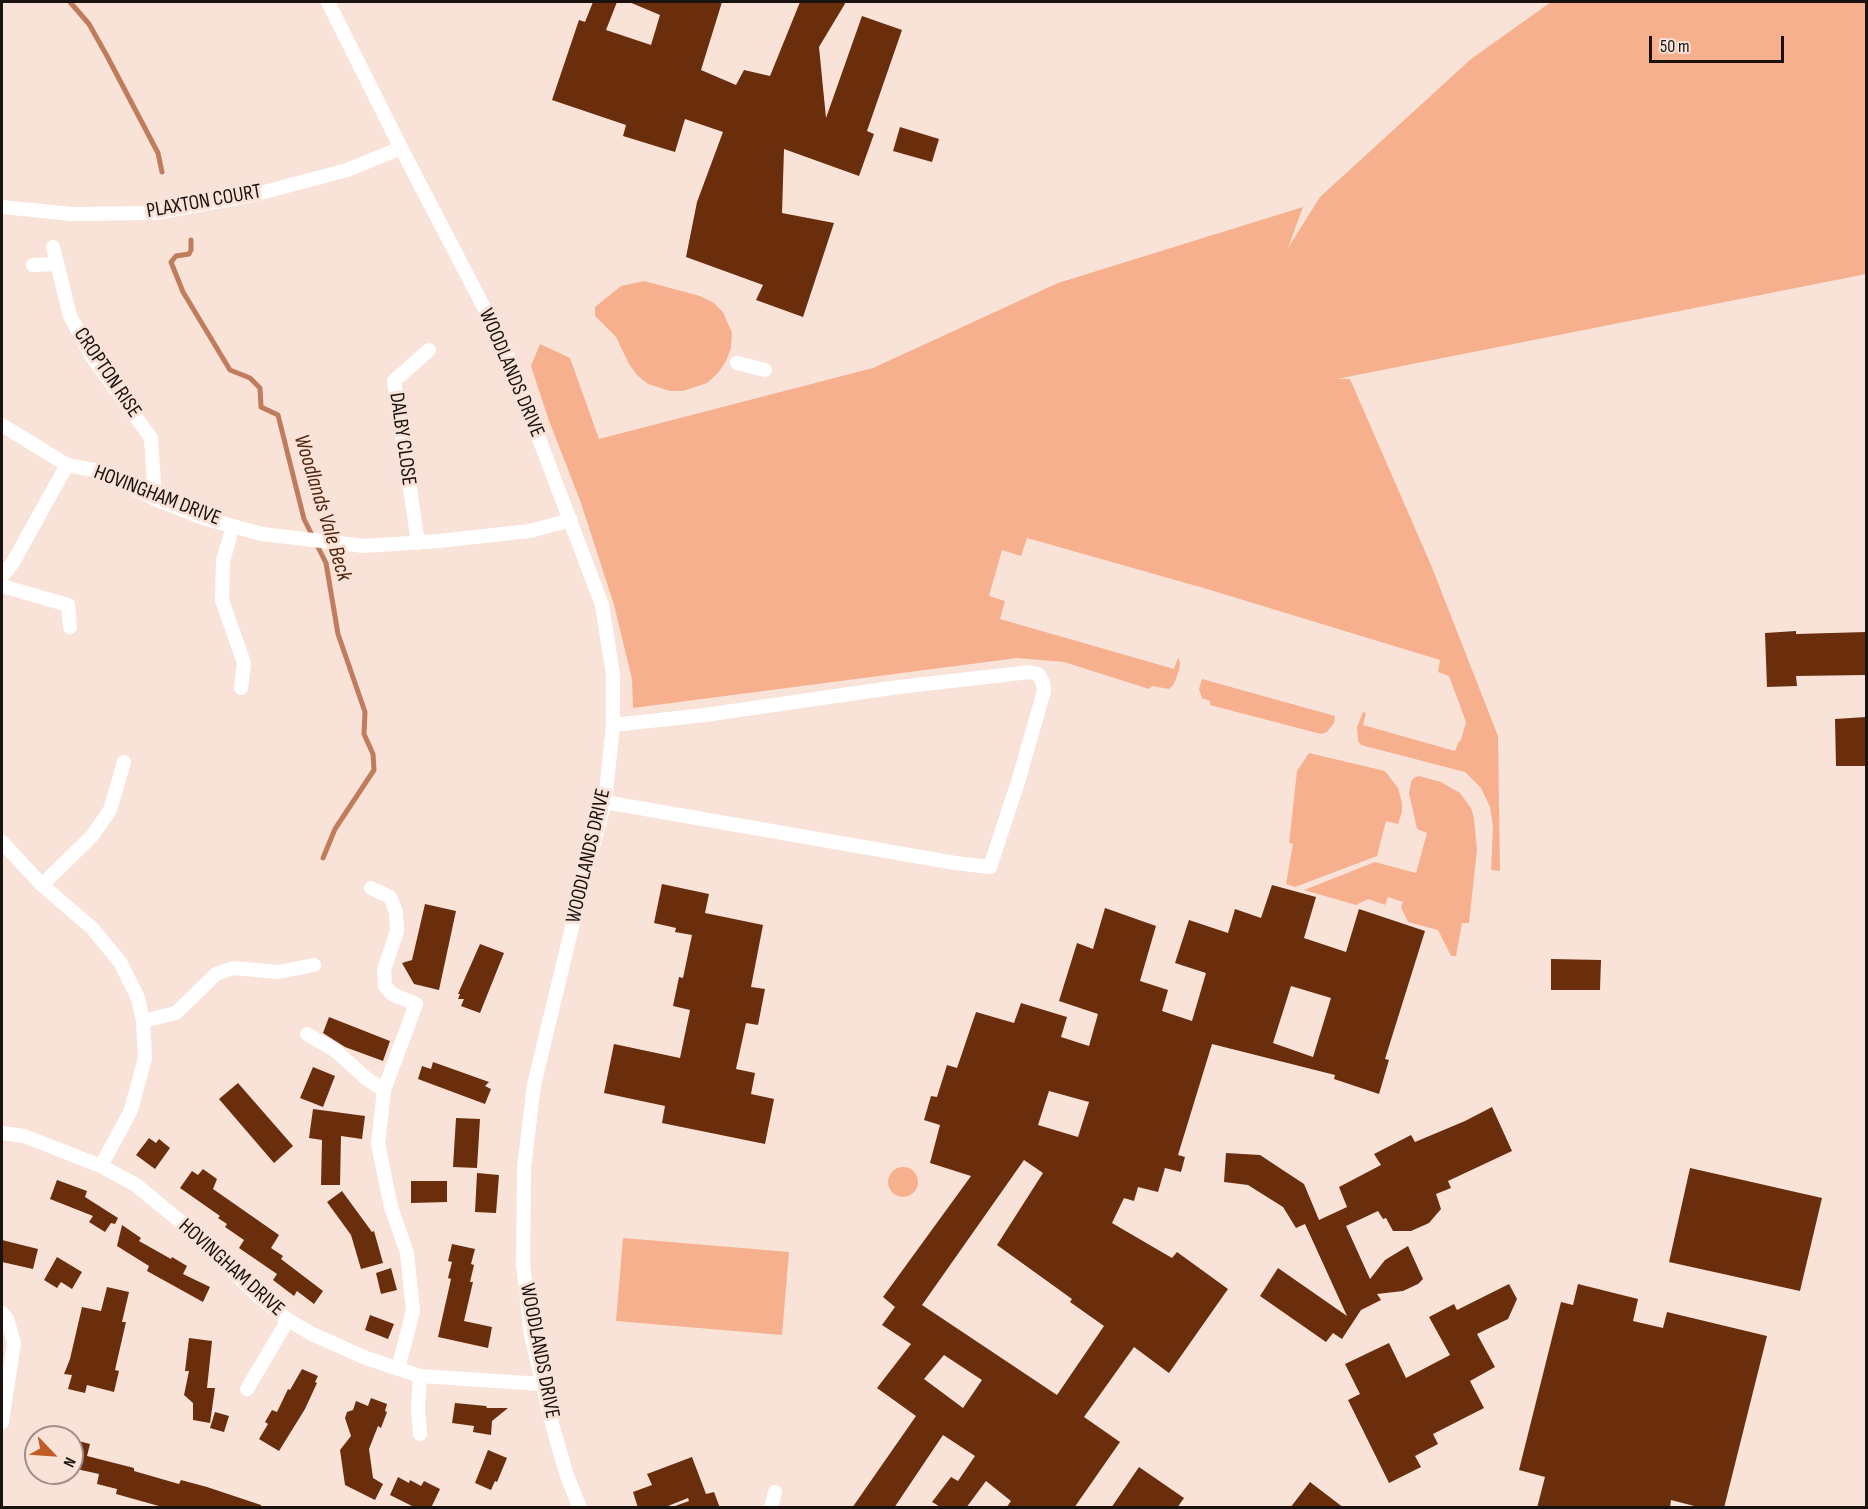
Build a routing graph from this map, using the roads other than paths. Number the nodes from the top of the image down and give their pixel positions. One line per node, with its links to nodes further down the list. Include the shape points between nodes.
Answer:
1 (328, 2): 2 (street, WOODLANDS DRIVE)
2 (401, 148): 3 (street, PLAXTON COURT, via 347,170 253,195 156,213 72,214); 13 (street, WOODLANDS DRIVE, via 504,346)
3 (2, 207)
4 (53, 247): 5 (street, CROPTON RISE)
5 (57, 264): 6 (street); 12 (street, CROPTON RISE, via 70,316 92,357 151,438)
6 (33, 265)
7 (429, 350): 15 (street, DALBY CLOSE, via 394,381)
8 (737, 363): 9 (street)
9 (765, 370)
10 (2, 425): 11 (street, HOVINGHAM DRIVE)
11 (68, 465): 12 (street, HOVINGHAM DRIVE, via 99,471); 16 (street)
12 (155, 499): 14 (street, HOVINGHAM DRIVE)
13 (571, 520): 15 (street, HOVINGHAM DRIVE, via 530,531); 20 (street, WOODLANDS DRIVE, via 602,605 613,675)
14 (233, 526): 15 (street, HOVINGHAM DRIVE, via 262,534 364,546); 19 (street, via 223,561 222,600 244,663)
15 (418, 543)
16 (2, 576)
17 (2, 586): 18 (street, via 68,605)
18 (70, 627)
19 (241, 688)
20 (613, 724): 22 (street, WOODLANDS DRIVE); 22 (street, via 705,716 1029,672 1038,674 1044,691 990,867)
21 (124, 762): 24 (street, via 110,810 92,836)
22 (605, 802): 36 (street, WOODLANDS DRIVE, via 534,1085 524,1168 523,1264 531,1335)
23 (2, 846): 24 (street)
24 (42, 885): 27 (street, via 92,928 120,962 138,998)
25 (371, 888): 29 (street, via 390,897 396,912 397,931 384,970 385,986 392,994 416,1004)
26 (315, 965): 27 (street, via 278,972 233,968 216,974 176,1013)
27 (143, 1021): 31 (street, via 144,1058 131,1110)
28 (307, 1034): 29 (street, via 336,1051)
29 (384, 1090): 34 (street, via 378,1144 391,1207 407,1253 413,1311)
30 (2, 1133): 31 (street, HOVINGHAM DRIVE, via 24,1136)
31 (101, 1166): 33 (street, HOVINGHAM DRIVE, via 136,1185 179,1220)
32 (2, 1313): 38 (street, via 14,1343)
33 (288, 1320): 34 (street, HOVINGHAM DRIVE, via 312,1334); 37 (street)
34 (398, 1369): 35 (street, HOVINGHAM DRIVE)
35 (420, 1376): 36 (street, HOVINGHAM DRIVE); 39 (street)
36 (542, 1384): 41 (street, WOODLANDS DRIVE, via 567,1476)
37 (247, 1389)
38 (2, 1422)
39 (420, 1434)
40 (775, 1492): 42 (street)
41 (580, 1508)
42 (771, 1508)

